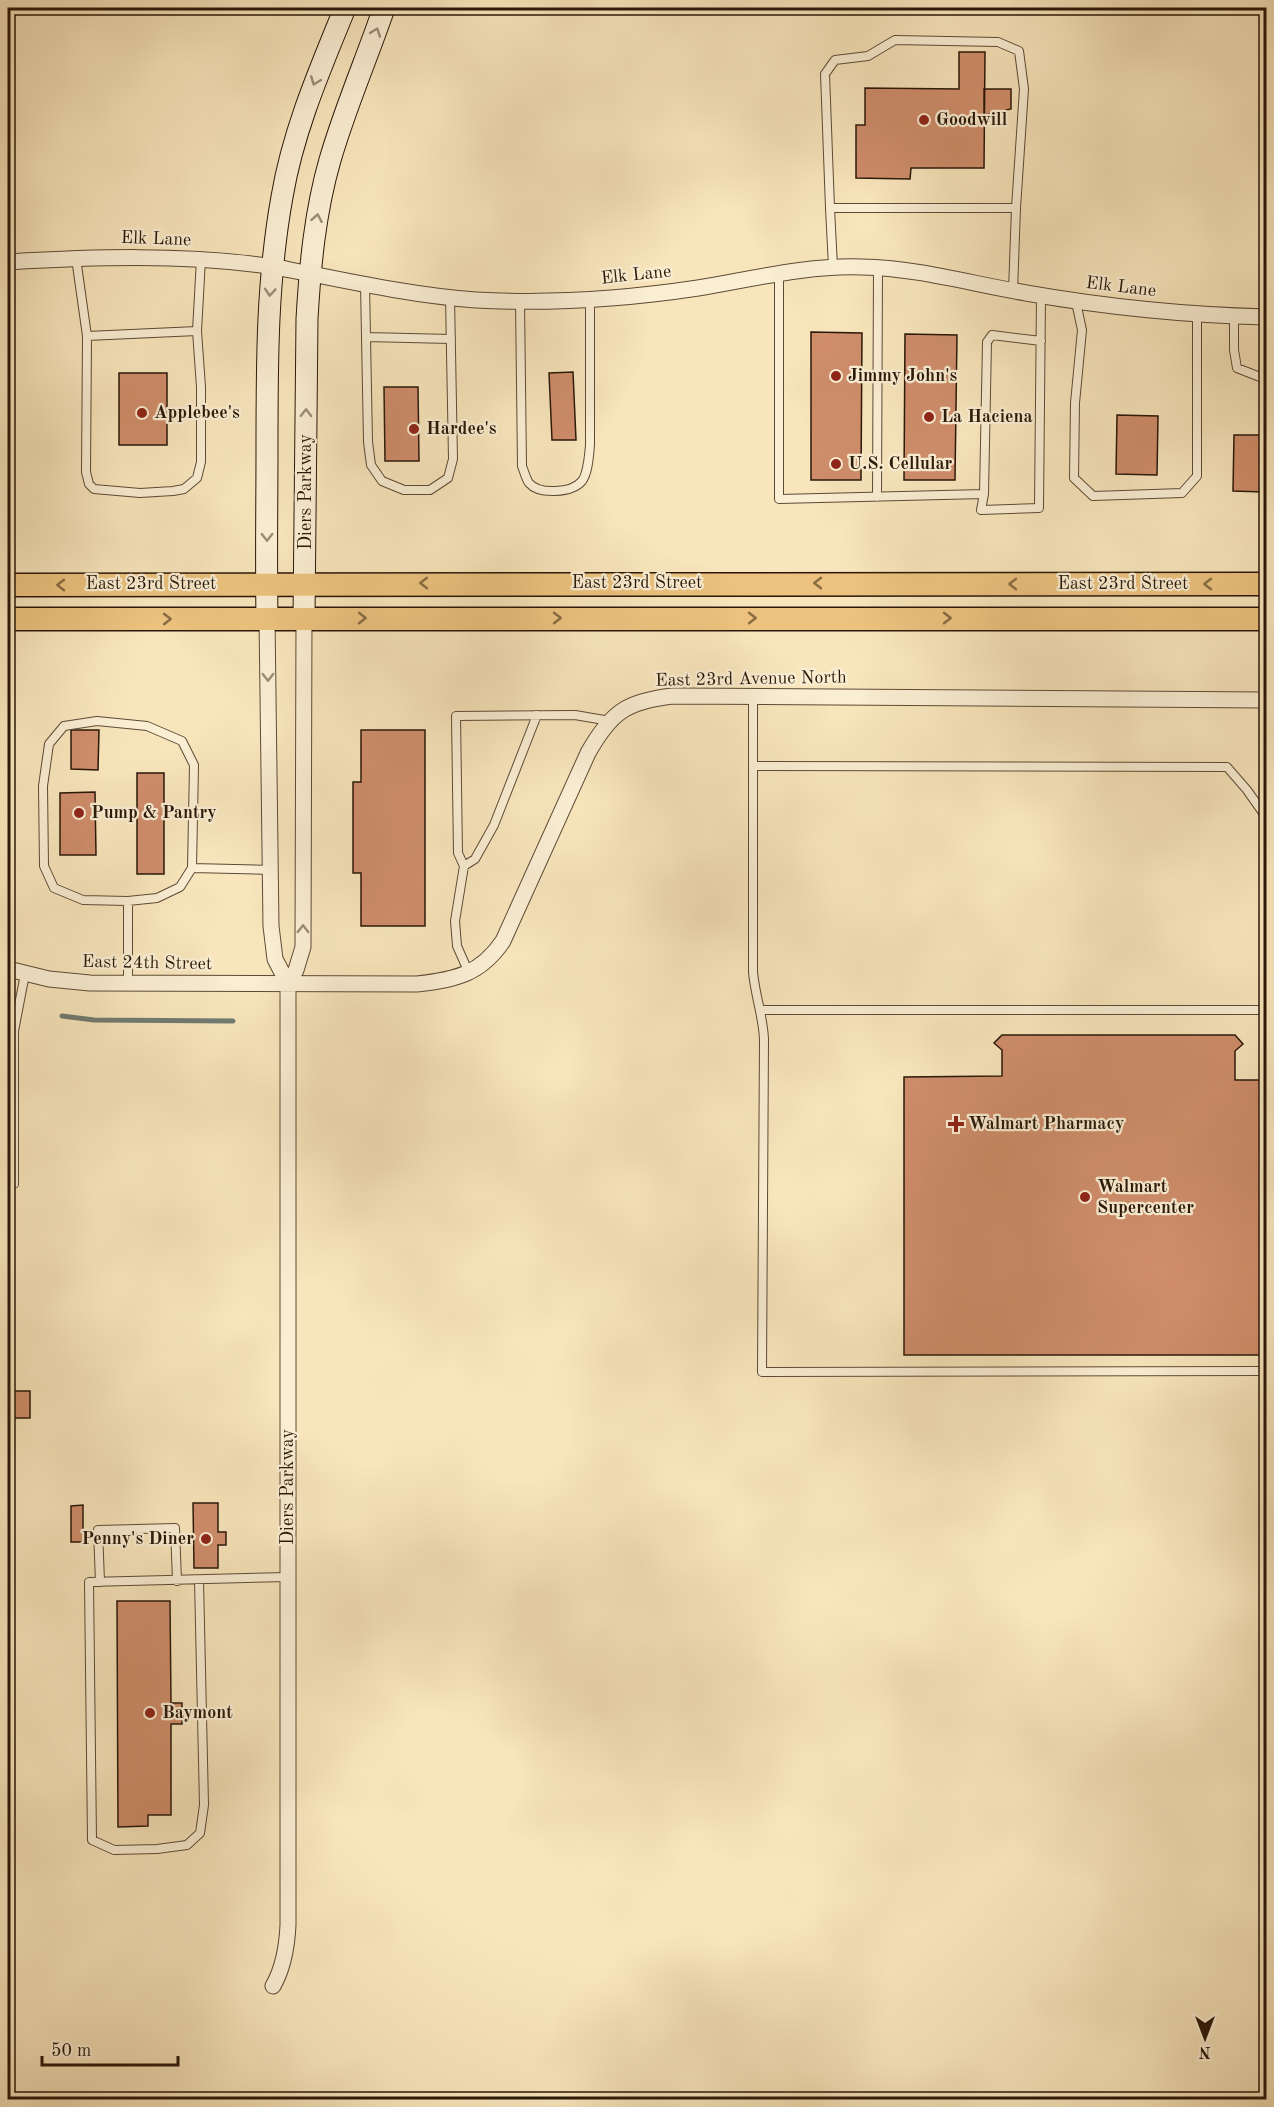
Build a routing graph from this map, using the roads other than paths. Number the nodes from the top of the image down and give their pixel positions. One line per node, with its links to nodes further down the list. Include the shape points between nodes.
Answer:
1 (345, 8): 8 (main road, Diers Parkway, one-way to 8, via 312,87 294,147 282,195)
2 (384, 8): 11 (main road, Diers Parkway, one-way to 2, via 330,160)
3 (830, 208): 4 (lane); 4 (lane, via 825,74 835,60 868,56 895,40 998,42 1018,51 1024,89); 9 (lane)
4 (1016, 208): 14 (lane)
5 (75, 258): 6 (street, Elk Lane); 7 (street, Elk Lane); 24 (lane)
6 (201, 259): 8 (street, Elk Lane); 23 (lane)
7 (8, 262)
8 (272, 266): 11 (street, Elk Lane); 31 (main road, Diers Parkway, one-way to 31, via 267,335)
9 (832, 267): 10 (street, Elk Lane); 12 (street, Elk Lane)
10 (878, 268): 14 (street, Elk Lane); 30 (lane)
11 (309, 274): 13 (street, Elk Lane); 32 (main road, Diers Parkway, one-way to 11)
12 (779, 274): 17 (street, Elk Lane, via 680,291); 30 (lane, via 779,499)
13 (365, 284): 16 (street, Elk Lane); 25 (lane)
14 (1013, 291): 15 (street, Elk Lane)
15 (1041, 296): 19 (street, Elk Lane); 27 (lane)
16 (450, 297): 18 (street, Elk Lane); 26 (lane)
17 (590, 300): 18 (street, Elk Lane); 18 (lane, via 587,467 576,487 559,490 538,489 529,483 522,466)
18 (520, 301)
19 (1076, 302): 20 (street, Elk Lane); 20 (lane, via 1082,330 1075,403 1074,478 1093,496 1182,493 1197,476)
20 (1197, 314): 21 (street, Elk Lane)
21 (1234, 316): 22 (street, Elk Lane); 28 (lane, via 1233,351 1237,368)
22 (1266, 317)
23 (197, 331): 24 (lane); 24 (lane, via 201,462 197,478 184,489 158,493 94,489 89,484)
24 (87, 336)
25 (366, 338): 26 (lane); 26 (lane, via 371,465 382,481 404,490 430,490 448,478 453,459)
26 (451, 339)
27 (1041, 340): 29 (lane, via 992,335 987,342); 29 (lane, via 1039,508 981,510)
28 (1266, 377)
29 (984, 494): 30 (lane)
30 (877, 496)
31 (267, 584): 32 (main road, East 23rd Street); 34 (main road, East 23rd Street, one-way to 34); 35 (main road, Diers Parkway)
32 (305, 584): 33 (main road, East 23rd Street, one-way to 32); 36 (main road, Diers Parkway)
33 (1266, 584)
34 (8, 585)
35 (267, 618): 36 (main road, East 23rd Street); 37 (main road, East 23rd Street, one-way to 35); 47 (street, Diers Parkway, one-way to 47)
36 (304, 618): 38 (main road, East 23rd Street, one-way to 38); 53 (street, Diers Parkway, one-way to 36, via 303,947)
37 (8, 619)
38 (1266, 619)
39 (753, 697): 40 (street, East 23rd Avenue North); 42 (street, East 23rd Avenue North, via 657,698 624,708); 43 (lane)
40 (1266, 700)
41 (537, 715): 42 (lane, via 575,715); 45 (lane, via 495,825 475,859); 45 (lane, via 456,716 458,853)
42 (610, 721): 50 (street, East 23rd Avenue North, via 588,753 503,941 488,960)
43 (753, 766): 44 (lane, via 1227,767); 54 (lane, via 753,972)
44 (1266, 817)
45 (464, 867): 50 (lane, via 455,921 457,946)
46 (192, 868): 47 (lane); 48 (lane, via 180,887 157,898); 48 (lane, via 194,765 182,741 147,726 97,721 64,726 49,744 43,786 44,866 54,888 83,900)
47 (271, 870): 53 (street, Diers Parkway, via 273,950)
48 (128, 901): 52 (lane)
49 (8, 969): 51 (street, East 24th Street)
50 (468, 973): 53 (street, East 23rd Avenue North, via 417,984)
51 (25, 974): 52 (street, East 24th Street, via 64,981); 56 (lane)
52 (128, 984): 53 (street, East 24th Street)
53 (288, 984): 59 (street, Diers Parkway)
54 (761, 1010): 55 (lane); 58 (lane, via 762,1372)
55 (1266, 1010)
56 (10, 1041): 57 (lane, via 14,1184)
57 (8, 1184)
58 (1266, 1371)
59 (288, 1577): 60 (lane); 63 (street, Diers Parkway, via 288,1924 287,1947)
60 (199, 1580): 61 (lane); 62 (lane, via 204,1805 200,1833 188,1845 114,1850 92,1840 89,1582)
61 (177, 1581): 62 (lane); 62 (lane, via 175,1528 98,1530)
62 (100, 1582)
63 (273, 1986)

